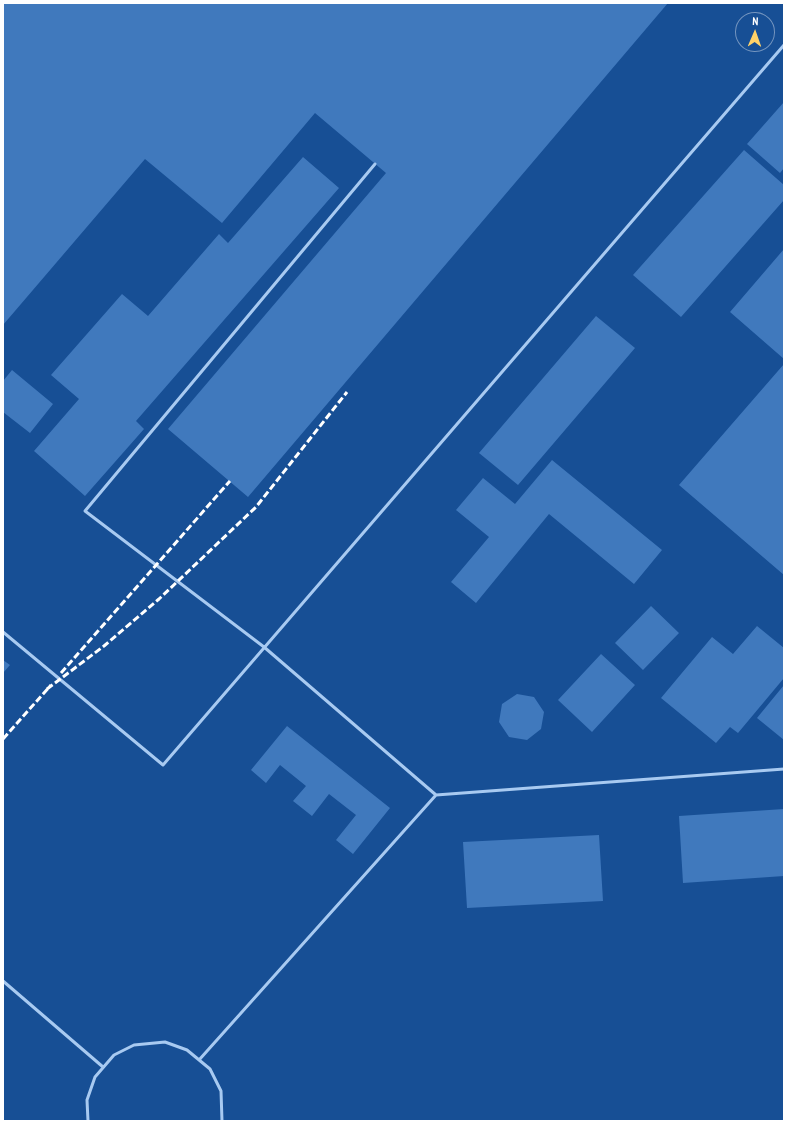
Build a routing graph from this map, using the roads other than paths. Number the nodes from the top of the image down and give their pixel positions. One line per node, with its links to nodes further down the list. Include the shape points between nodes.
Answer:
1 (784, 45): 4 (lane)
2 (375, 164): 4 (lane, via 85,510)
3 (3, 632): 4 (lane, via 163,765)
4 (264, 647): 6 (lane)
5 (784, 769): 6 (lane)
6 (436, 795): 8 (lane)
7 (3, 981): 9 (lane)
8 (199, 1060): 9 (lane, via 187,1050 165,1042 134,1045 114,1055); 11 (lane, via 210,1069 221,1091)
9 (103, 1067): 10 (lane, via 95,1077 87,1100)
10 (88, 1121)
11 (222, 1121)

